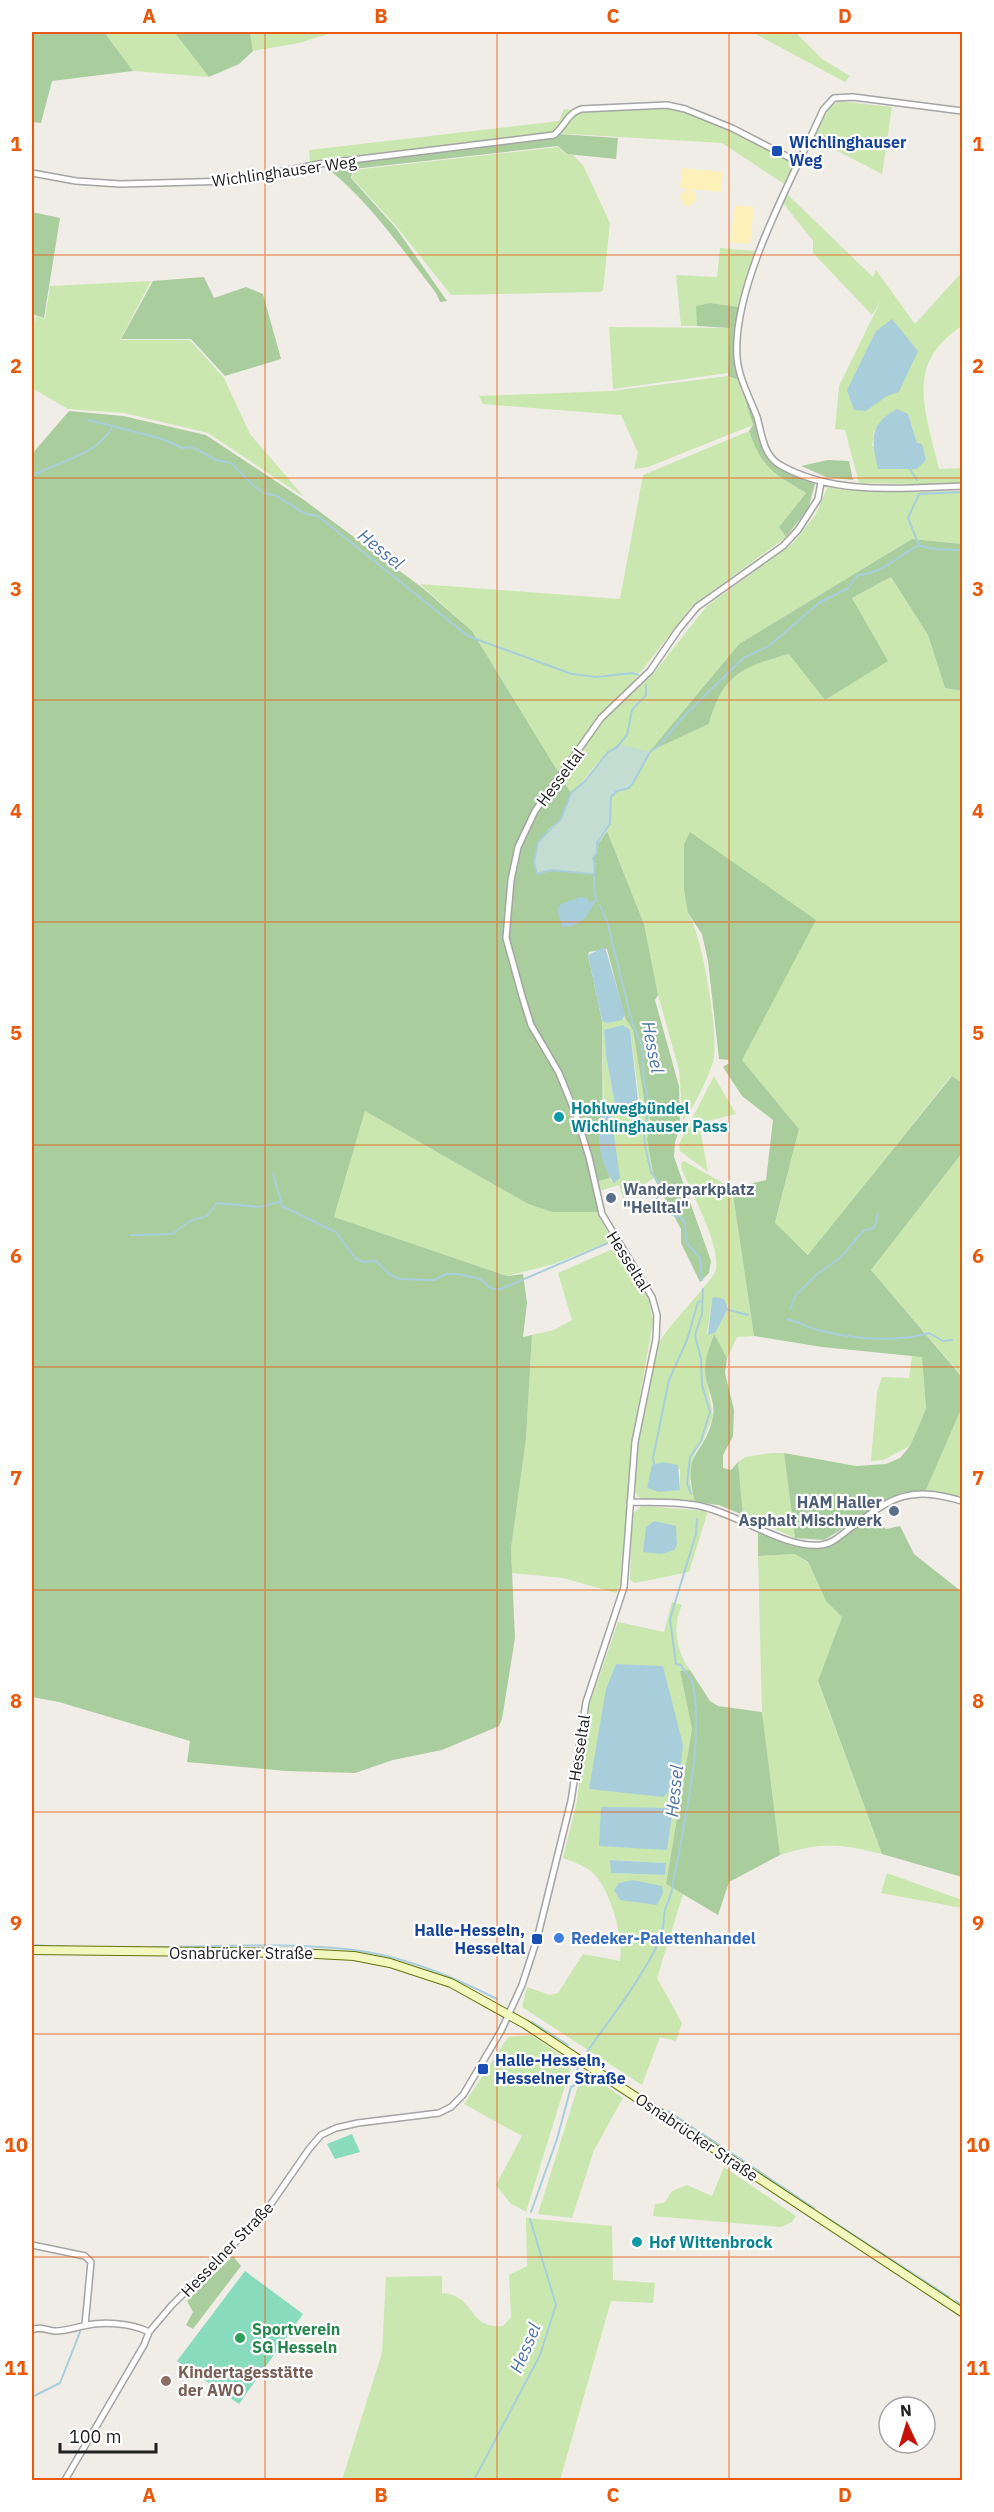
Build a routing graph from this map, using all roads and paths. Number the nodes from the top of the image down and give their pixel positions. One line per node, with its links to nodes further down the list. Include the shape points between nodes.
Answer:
1 (963, 111): 2 (street, via 834,98 823,110)
2 (800, 163): 3 (street, Wichlinghauser Weg, via 704,115 667,105 581,109 568,116 554,135 319,164 232,181 120,184); 4 (street, via 759,250 739,321 737,358 769,455 780,465)
3 (32, 173)
4 (821, 483): 5 (street, via 860,487); 7 (street, Hesseltal, via 818,499 798,530 783,546 697,608 650,671 601,718 535,811 518,847 511,880 506,938 531,1025 559,1073 576,1115 602,1214 652,1297 657,1315 656,1339 635,1442)
5 (963, 486)
6 (963, 1501): 7 (street, via 926,1492 901,1496 830,1542 819,1545 795,1541 704,1507)
7 (630, 1502): 9 (street, Hesseltal, via 624,1587 586,1702 557,1863 533,1951)
8 (32, 1950): 9 (main road, Osnabrücker Straße, via 354,1956 451,1983)
9 (510, 2014): 11 (main road, Osnabrücker Straße); 14 (street, Hesselner Straße, via 451,2107 439,2113 336,2128 315,2141 264,2214)
10 (32, 2245): 12 (street, via 85,2256 91,2262)
11 (963, 2312)
12 (85, 2325): 13 (street, via 72,2330); 14 (street, via 135,2325)
13 (32, 2330)
14 (149, 2332): 15 (street, Hesselner Straße)
15 (65, 2481)

